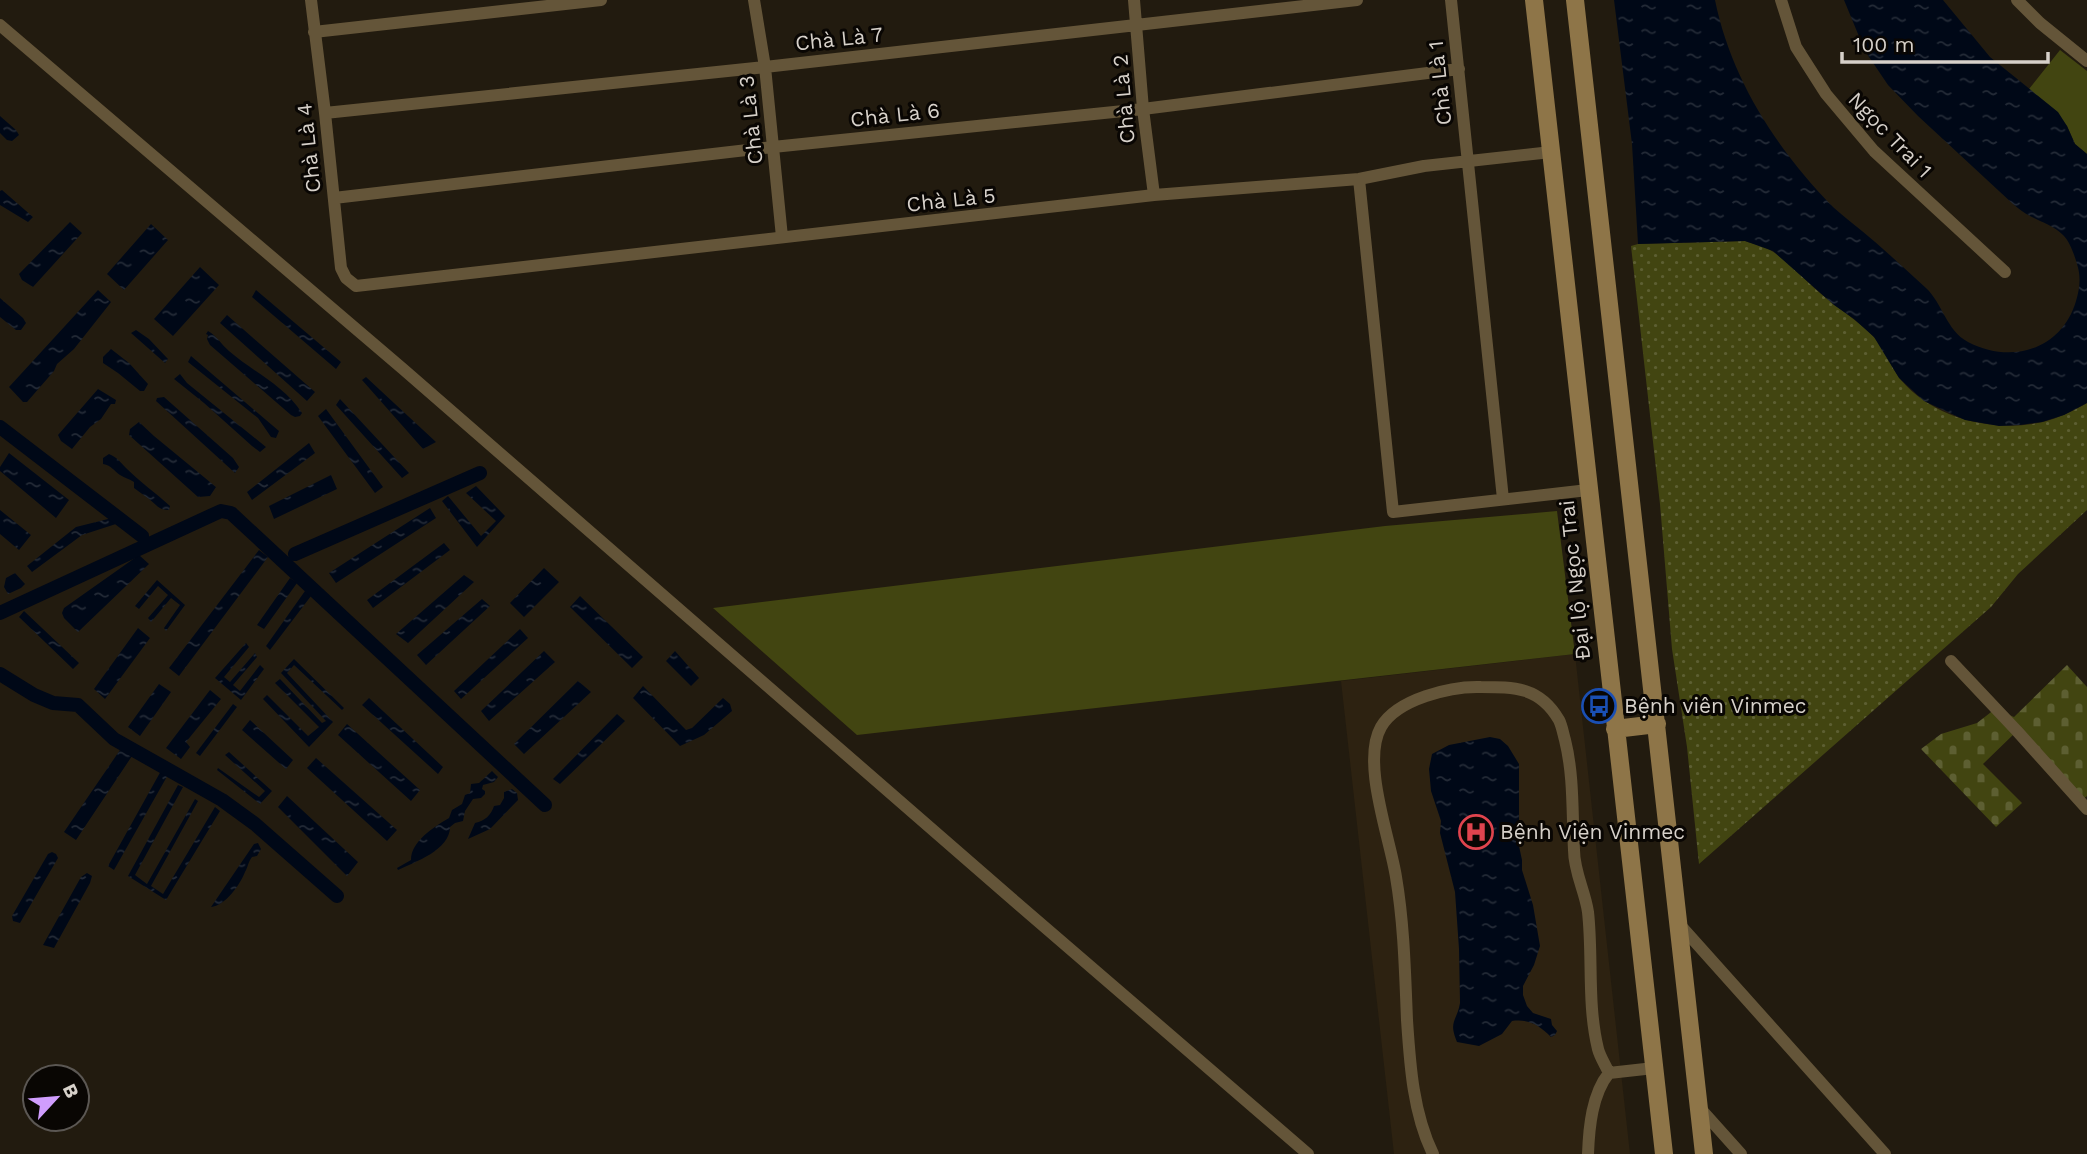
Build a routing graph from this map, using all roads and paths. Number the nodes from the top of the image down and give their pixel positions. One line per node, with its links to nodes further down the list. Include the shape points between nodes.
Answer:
1 (311, 0): 13 (street, Chà Là 4)
2 (601, 0): 13 (street)
3 (754, 0): 15 (street, Chà Là 3)
4 (1134, 0): 11 (street, Chà Là 2)
5 (1357, 0): 11 (street, Chà Là 7)
6 (1451, 0): 16 (street, Chà Là 1)
7 (1534, 0): 20 (main road, Đại lộ Ngọc Trai)
8 (1576, 0): 31 (main road)
9 (1781, 0): 26 (street, Ngọc Trai 1, via 1796,47 1826,94 1874,151)
10 (2017, 0): 14 (street)
11 (1137, 24): 15 (street, Chà Là 7); 17 (street, Chà Là 2)
12 (0, 25): 38 (street)
13 (314, 32): 18 (street, Chà Là 4)
14 (2087, 61)
15 (765, 67): 18 (street, Chà Là 7); 19 (street, Chà Là 3)
16 (1459, 69): 17 (street, Chà Là 6); 21 (street, Chà Là 1)
17 (1143, 109): 19 (street, Chà Là 6); 23 (street, Chà Là 2)
18 (325, 113): 24 (street, Chà Là 4)
19 (773, 147): 24 (street, Chà Là 6); 25 (street, Chà Là 3)
20 (1551, 152): 21 (street, Chà Là 5); 28 (main road, Đại lộ Ngọc Trai)
21 (1467, 162): 22 (street, Chà Là 5); 29 (street, Chà Là 1)
22 (1359, 179): 23 (street, Chà Là 5); 29 (street, via 1393,512)
23 (1154, 195): 25 (street, Chà Là 5)
24 (334, 198): 27 (street, Chà Là 4, via 341,268)
25 (782, 237): 27 (street, Chà Là 5)
26 (2005, 272)
27 (356, 286)
28 (1588, 489): 29 (street); 32 (main road, Đại lộ Ngọc Trai)
29 (1503, 499)
30 (1951, 661): 33 (street)
31 (1657, 723): 32 (main road); 34 (main road)
32 (1615, 729): 35 (main road, Đại lộ Ngọc Trai)
33 (2087, 809)
34 (1680, 925): 37 (main road); 44 (street)
35 (1654, 1069): 36 (street); 41 (main road, Đại lộ Ngọc Trai)
36 (1609, 1073): 39 (street, via 1599,1051 1592,1005 1587,904 1574,854 1571,763 1560,722 1546,702 1516,689 1467,687 1414,700 1394,711 1381,727 1375,746 1376,789 1396,878 1410,1068 1424,1136); 40 (street, via 1594,1105)
37 (1698, 1106): 42 (main road); 43 (street)
38 (1308, 1154)
39 (1433, 1154)
40 (1588, 1154)
41 (1664, 1154)
42 (1704, 1154)
43 (1741, 1154)
44 (1885, 1154)

